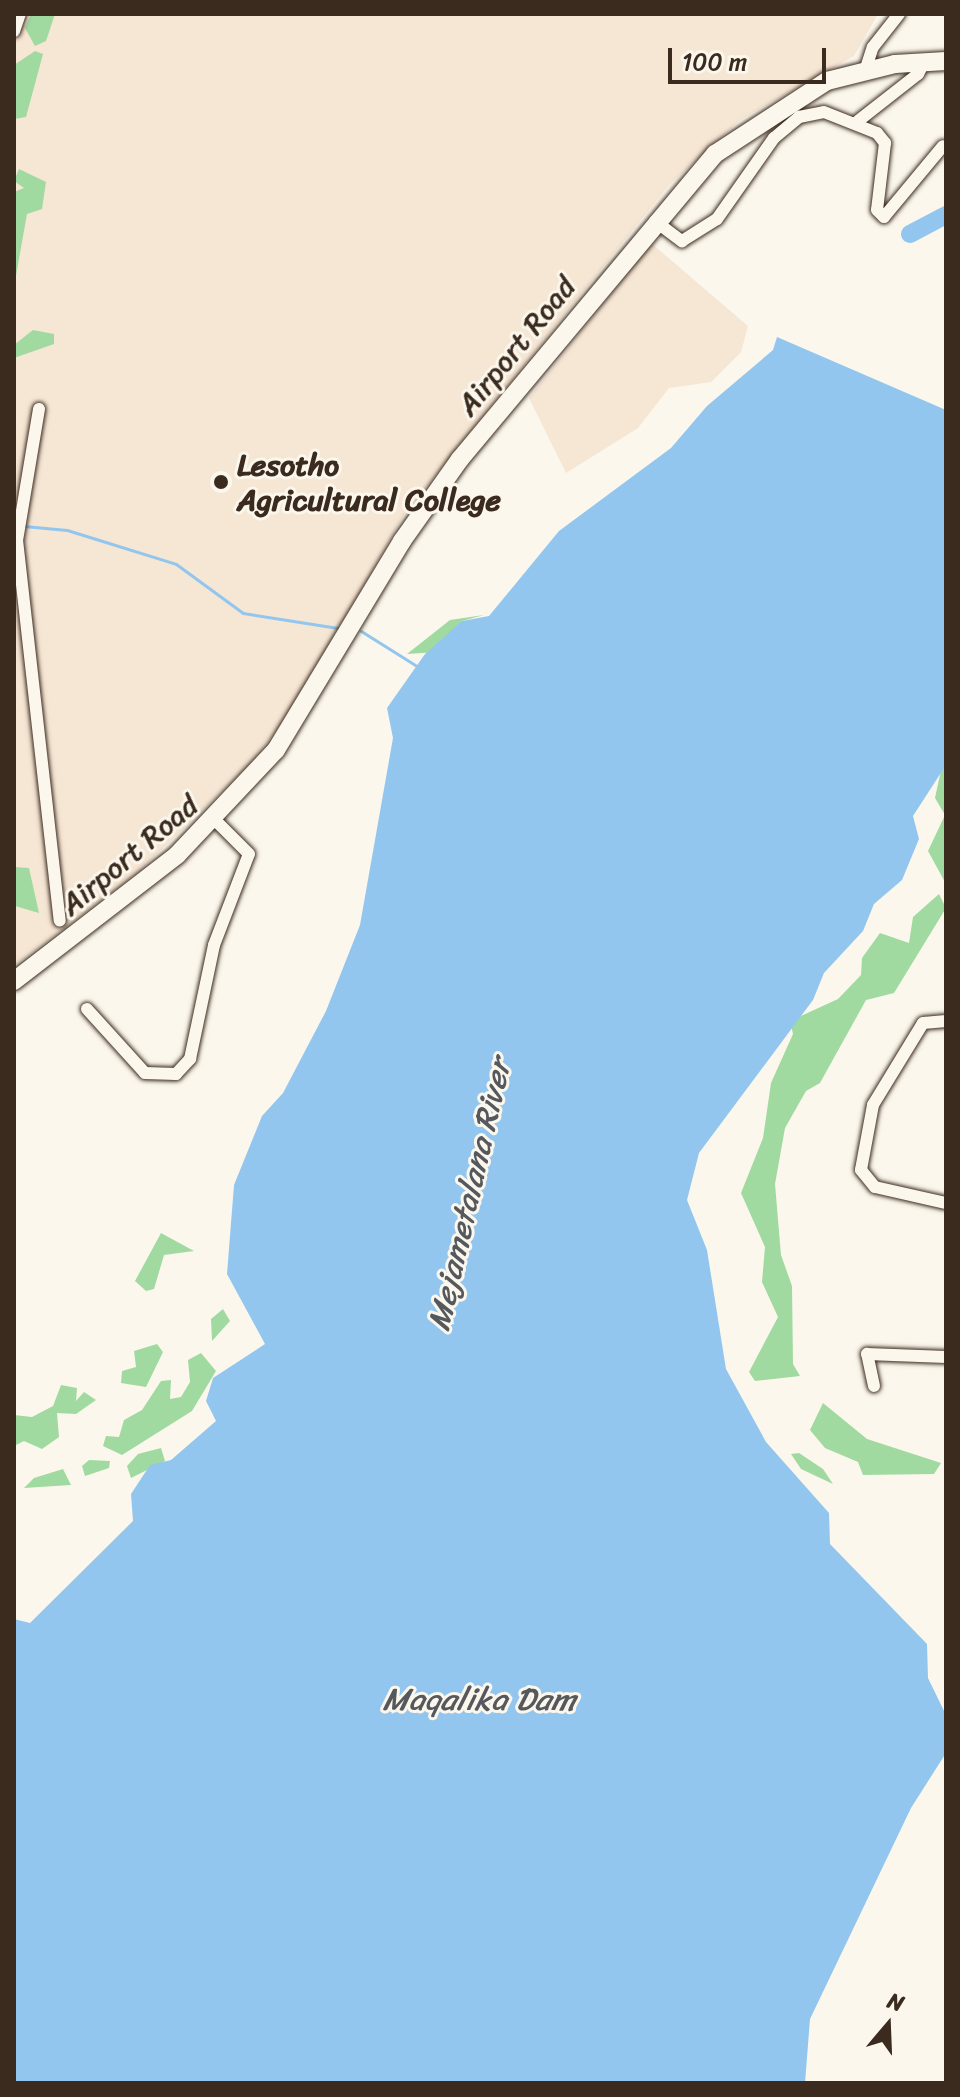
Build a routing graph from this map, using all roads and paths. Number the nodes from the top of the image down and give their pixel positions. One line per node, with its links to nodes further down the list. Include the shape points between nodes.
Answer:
1 (20, 14): 3 (street)
2 (899, 14): 6 (street, via 873,47)
3 (14, 31)
4 (946, 61): 5 (main road, Airport Road)
5 (924, 62): 6 (main road, Airport Road); 7 (street, via 918,74)
6 (865, 71): 9 (main road, Airport Road, via 815,87 758,121 715,154)
7 (858, 121): 8 (street, via 885,143 877,210 884,217); 9 (street, via 824,112 786,125 717,219 682,241)
8 (943, 146)
9 (655, 221): 11 (main road, Airport Road, via 454,468 402,541 310,701)
10 (39, 409): 12 (street, via 17,540)
11 (215, 820): 13 (main road, Airport Road, via 127,898); 14 (street, via 249,854 214,945 190,1059 176,1074 145,1073)
12 (60, 921)
13 (14, 981)
14 (87, 1009)
15 (946, 1021): 16 (street, via 923,1023 873,1105 861,1170 875,1187)
16 (946, 1203)
17 (946, 1357): 18 (street, via 867,1354)
18 (874, 1386)

